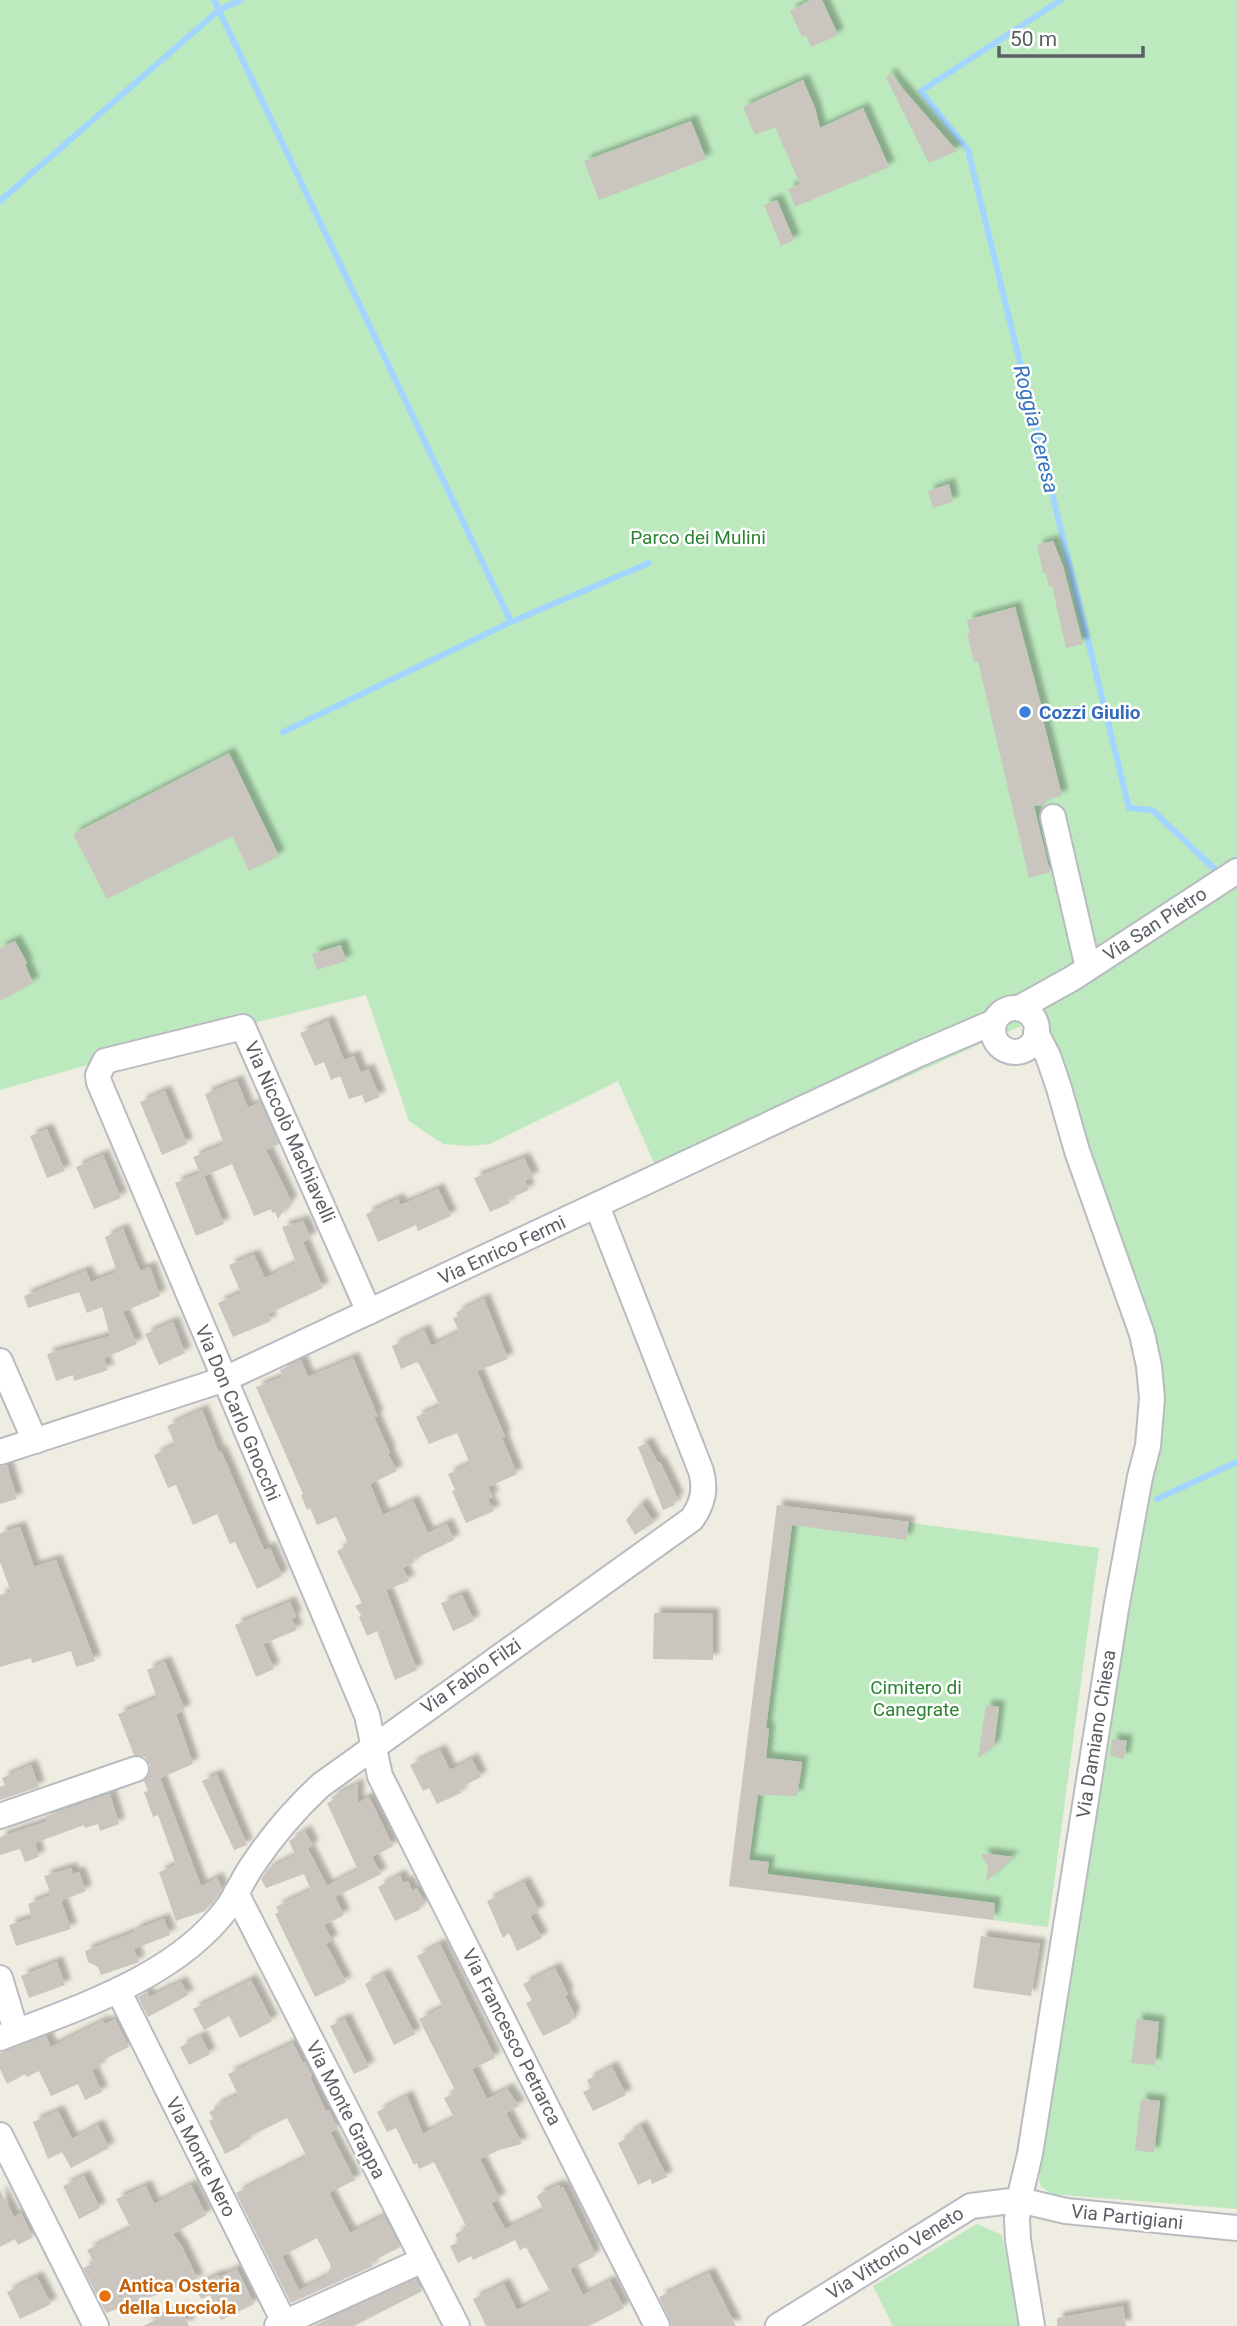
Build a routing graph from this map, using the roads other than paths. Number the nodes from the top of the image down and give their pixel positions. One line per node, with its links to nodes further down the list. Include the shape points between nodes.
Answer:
1 (1053, 817): 3 (street)
2 (1237, 871): 3 (street, Via San Pietro)
3 (1080, 973): 4 (street, Via San Pietro)
4 (1030, 1021): 5 (street, via 1001,1012); 6 (street, via 1029,1046); 9 (street, Via Damiano Chiesa, via 1048,1056)
5 (994, 1022): 6 (street, via 994,1036); 7 (street, Via Enrico Fermi)
6 (1008, 1050): 7 (street, via 949,1048); 9 (street, Via Damiano Chiesa, via 1039,1070 1047,1081)
7 (917, 1055): 10 (street, Via Enrico Fermi)
8 (99, 1082): 11 (street, Via Niccolò Machiavelli, via 100,1068 111,1058 243,1027); 13 (street, Via Don Carlo Gnocchi)
9 (1077, 1151): 24 (street, Via Damiano Chiesa, via 1142,1334 1151,1414 1030,2154)
10 (597, 1206): 11 (street, Via Enrico Fermi); 16 (street, Via Fabio Filzi, via 701,1471 702,1501 692,1519)
11 (369, 1312): 13 (street, Via Enrico Fermi)
12 (0, 1361): 14 (street)
13 (224, 1379): 14 (street, Via Enrico Fermi); 16 (street, Via Don Carlo Gnocchi, via 367,1715)
14 (35, 1441): 15 (street, Via Enrico Fermi)
15 (0, 1452)
16 (373, 1746): 19 (street, Via Fabio Filzi, via 303,1802 272,1838); 31 (street, Via Francesco Petrarca, via 380,1776)
17 (136, 1769): 18 (street)
18 (0, 1816)
19 (236, 1893): 21 (street, Via Fabio Filzi, via 194,1942); 26 (street, Via Monte Grappa)
20 (0, 1978): 22 (street)
21 (119, 1992): 22 (street, Via Fabio Filzi); 28 (street, Via Monte Nero)
22 (8, 2035)
23 (0, 2135): 29 (street)
24 (1018, 2200): 25 (street, Via Partigiani, via 1066,2211); 27 (street, Via Vittorio Veneto, via 971,2206); 33 (street, Via Damiano Chiesa, via 1018,2240)
25 (1237, 2228)
26 (423, 2260): 28 (street); 30 (street, Via Monte Grappa)
27 (810, 2317): 32 (street, Via Vittorio Veneto)
28 (282, 2325)
29 (96, 2326)
30 (457, 2326)
31 (657, 2326)
32 (778, 2326)
33 (1032, 2326)

